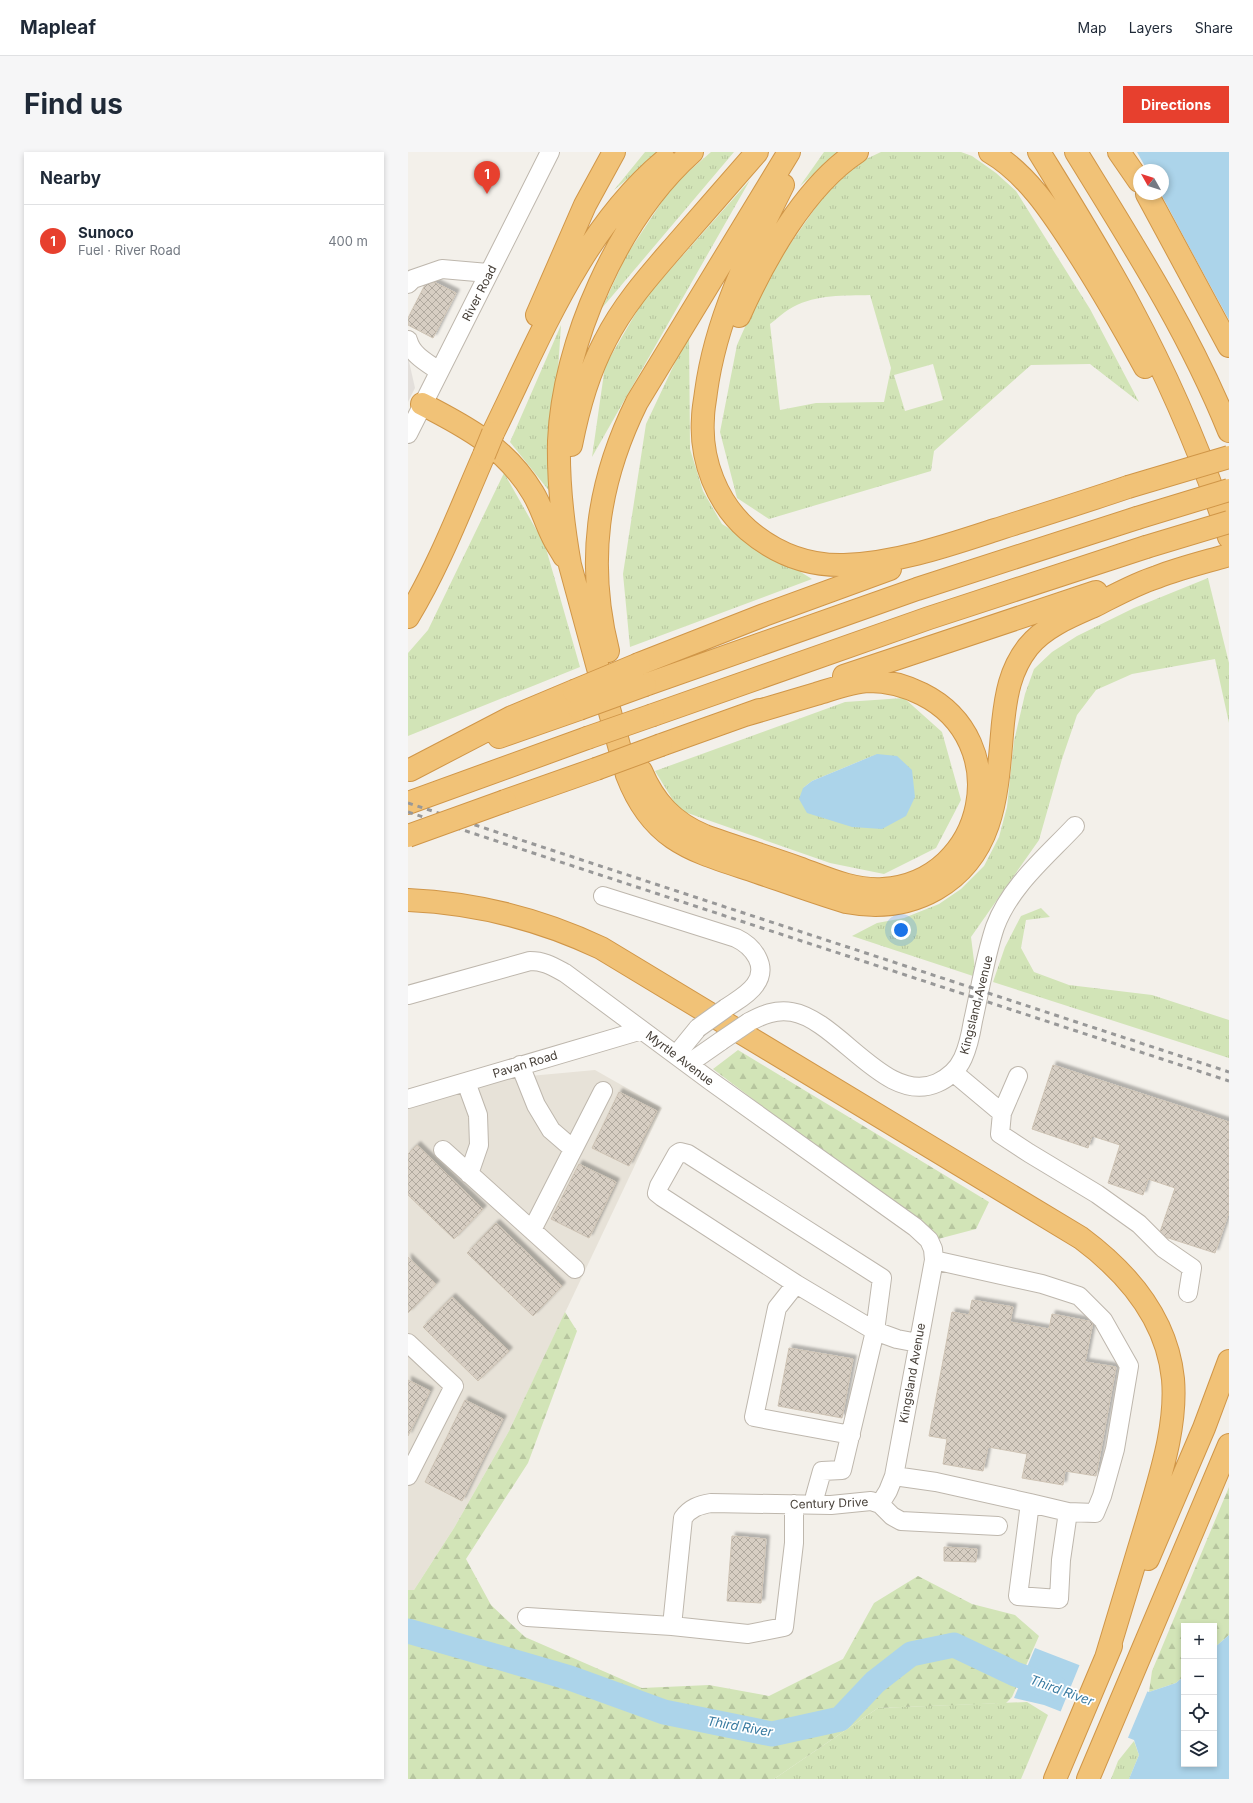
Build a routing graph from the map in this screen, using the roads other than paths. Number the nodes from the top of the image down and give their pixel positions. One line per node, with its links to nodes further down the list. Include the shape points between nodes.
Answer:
1 (550, 152): 17 (street, River Road)
2 (614, 152): 16 (highway)
3 (627, 152): 16 (highway, via 603,182)
4 (675, 152): 25 (highway, via 632,193 591,245 556,305)
5 (692, 152): 29 (highway, via 666,178 639,213 610,264 586,317 570,374 561,425 560,477)
6 (757, 152): 29 (highway, via 636,292 605,340 587,383 575,426)
7 (789, 152): 38 (highway, via 637,402 618,444 602,500 596,544 598,604 608,649 645,780 665,811 688,828 842,883 871,889 902,886 924,878 947,861 965,839 978,806 980,783 977,761 969,740 957,721 928,697 905,687 869,681 842,686)
8 (800, 152): 22 (highway, via 754,245 726,311 714,346)
9 (857, 152): 22 (highway, via 835,169 816,189 771,253 742,307)
10 (990, 152): 28 (highway, via 1025,181 1065,232)
11 (1039, 152): 28 (highway, via 1094,242 1143,330)
12 (1076, 152): 24 (highway, via 1172,312 1202,370)
13 (1119, 152): 14 (highway)
14 (1133, 172)
15 (1150, 200): 20 (highway)
16 (577, 223): 25 (highway, via 523,348)
17 (488, 274): 18 (street, via 442,269 413,279); 21 (street, River Road)
18 (408, 284)
19 (408, 340): 21 (street, via 412,350)
20 (1229, 346)
21 (439, 371): 23 (street, River Road)
22 (706, 394): 32 (highway, via 702,420 704,446 714,484 744,527 776,550 807,562 844,565 899,557)
23 (422, 404): 26 (street, River Road); 34 (highway, via 479,435 513,466 534,494 551,535)
24 (1229, 431)
25 (493, 433): 36 (highway, bridge, via 436,566)
26 (408, 434)
27 (1229, 457): 32 (highway, bridge)
28 (1221, 491): 31 (highway); 37 (highway, bridge, via 924,587 645,685)
29 (564, 520): 34 (highway)
30 (1229, 522): 40 (highway, bridge, via 929,618)
31 (1229, 537)
32 (965, 540): 37 (highway, bridge, via 639,664)
33 (1229, 555): 35 (highway)
34 (570, 565): 35 (highway, via 627,775 635,796 647,814 669,836 697,852 835,899 869,905 907,901 930,892 957,874 978,848 993,809 1007,690 1015,667 1028,646 1057,624)
35 (1156, 577): 38 (highway, via 1132,580 888,660)
36 (408, 617)
37 (576, 700): 39 (highway)
38 (745, 715): 42 (highway, bridge)
39 (409, 770)
40 (408, 803)
41 (1075, 826): 49 (street, Kingsland Avenue, via 1023,882 1000,915 991,942 968,1045)
42 (408, 836)
43 (603, 896): 47 (street, bridge, via 736,938 747,943 758,958 760,976 755,985 698,1028)
44 (408, 900): 80 (highway, via 465,905 504,913 564,931 601,948 1081,1238 1106,1257 1127,1278 1145,1302 1165,1344 1173,1379 1173,1404 1162,1470)
45 (408, 995): 46 (street, Myrtle Avenue, via 522,963 541,961 564,973)
46 (642, 1030): 47 (street, Myrtle Avenue); 48 (street, Pavan Road)
47 (682, 1059): 49 (street, Kingsland Avenue, bridge, via 721,1040 764,1014 790,1011 808,1016 878,1069 905,1085 932,1085); 59 (street, Myrtle Avenue, via 885,1204)
48 (520, 1066): 51 (street, Pavan Road); 55 (street, via 536,1105 551,1130)
49 (953, 1072): 54 (street)
50 (1018, 1076): 54 (street)
51 (466, 1082): 53 (street, Pavan Road); 57 (street, via 478,1115 479,1145)
52 (603, 1091): 55 (street)
53 (408, 1099)
54 (1002, 1113): 63 (street, via 1000,1134 1097,1194 1139,1224 1163,1248 1192,1268)
55 (573, 1149): 58 (street)
56 (443, 1150): 57 (street)
57 (469, 1174): 58 (street)
58 (532, 1230): 61 (street)
59 (928, 1240): 60 (street, Kingsland Avenue, via 933,1249)
60 (934, 1260): 66 (street, Kingsland Avenue); 76 (street, via 1042,1284 1079,1296 1103,1320 1129,1366 1114,1449 1100,1502 1095,1513)
61 (575, 1270)
62 (796, 1284): 64 (street); 64 (street, via 657,1193 677,1154 688,1154 882,1278); 68 (street, via 777,1308 754,1417)
63 (1188, 1293)
64 (875, 1331): 66 (street); 68 (street)
65 (408, 1343): 70 (street, via 454,1386)
66 (918, 1343): 71 (street, Kingsland Avenue)
67 (1229, 1361): 80 (highway, via 1204,1428)
68 (851, 1434): 75 (street, via 842,1470 822,1471)
69 (1229, 1445): 82 (highway)
70 (408, 1476)
71 (894, 1476): 72 (street, via 936,1482); 74 (street, Kingsland Avenue)
72 (1030, 1503): 76 (street); 76 (street, via 1018,1596 1059,1600)
73 (794, 1504): 75 (street, Century Drive); 79 (street, Century Drive, via 711,1503 687,1512 683,1518); 79 (street, via 794,1543 784,1627 748,1634)
74 (880, 1504): 75 (street, Century Drive, via 865,1501); 77 (street, Century Drive, via 901,1521)
75 (815, 1505)
76 (1068, 1512)
77 (998, 1526)
78 (527, 1617): 79 (street)
79 (672, 1626)
80 (1106, 1658): 81 (highway)
81 (1055, 1779)
82 (1088, 1779)

